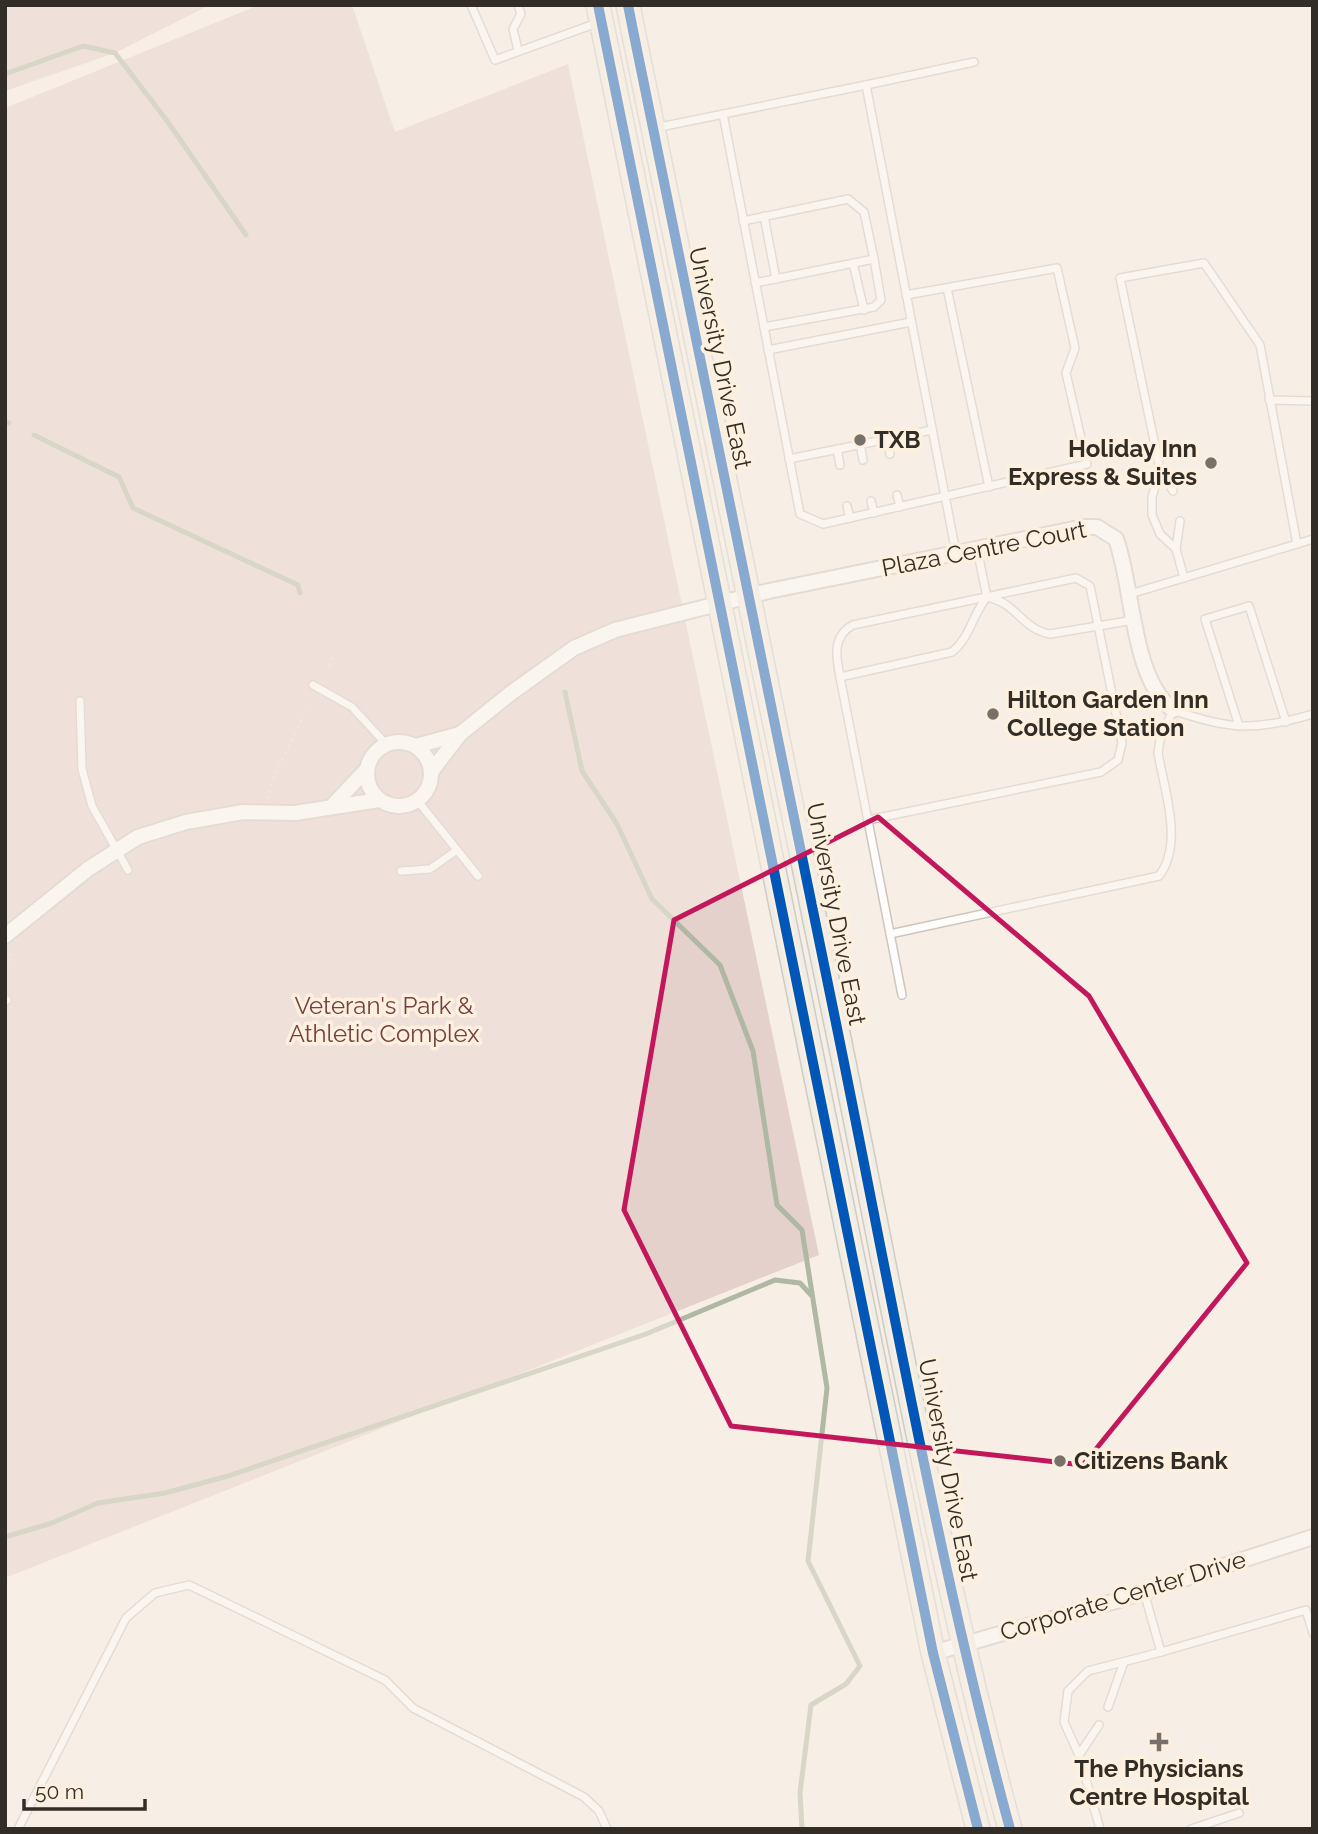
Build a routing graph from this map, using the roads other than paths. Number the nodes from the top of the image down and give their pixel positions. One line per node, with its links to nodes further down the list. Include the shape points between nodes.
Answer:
1 (471, 5): 5 (lane, via 495,60)
2 (518, 5): 5 (lane, via 521,14 513,29)
3 (628, 5): 9 (main road, University Drive East)
4 (599, 13): 5 (lane); 52 (main road, University Drive East)
5 (518, 50)
6 (974, 62): 7 (lane)
7 (866, 85): 8 (lane); 17 (lane)
8 (723, 114): 9 (lane); 11 (lane)
9 (653, 129): 50 (main road, University Drive East)
10 (764, 216): 11 (lane); 12 (lane, via 848,200 864,212); 14 (lane)
11 (743, 221): 15 (lane)
12 (874, 259): 13 (lane); 18 (lane, via 881,300)
13 (853, 263): 14 (lane); 18 (lane)
14 (776, 279): 15 (lane)
15 (755, 283): 20 (lane)
16 (947, 288): 17 (lane); 33 (lane); 33 (lane, via 1057,268 1075,348 1066,373 1087,464)
17 (906, 295): 19 (lane)
18 (864, 310): 20 (lane)
19 (911, 322): 21 (lane); 24 (lane)
20 (764, 327): 21 (lane)
21 (768, 350): 29 (lane)
22 (1269, 400): 23 (lane); 32 (lane, via 1260,345 1204,263 1120,278); 44 (lane)
23 (1313, 401)
24 (932, 430): 25 (lane); 36 (lane)
25 (887, 439): 26 (lane); 28 (lane)
26 (860, 444): 27 (lane); 30 (lane)
27 (837, 449): 29 (lane); 31 (lane)
28 (890, 454)
29 (789, 459): 41 (lane, via 800,514 823,524)
30 (863, 460)
31 (840, 466)
32 (1160, 468): 34 (lane); 46 (lane, via 1152,515 1160,534)
33 (989, 487): 36 (lane)
34 (1173, 491)
35 (897, 495): 39 (lane)
36 (945, 498): 39 (lane); 47 (lane)
37 (872, 501): 40 (lane)
38 (847, 506): 41 (lane)
39 (900, 507): 40 (lane)
40 (874, 513): 41 (lane)
41 (849, 518)
42 (1180, 520): 46 (lane)
43 (1313, 539): 44 (lane)
44 (1297, 544): 48 (lane)
45 (978, 549): 47 (street, Plaza Centre Court); 49 (street, Plaza Centre Court, via 1097,527 1116,539); 51 (lane)
46 (1176, 549): 48 (lane)
47 (956, 553): 50 (street, Plaza Centre Court)
48 (1184, 578): 49 (lane)
49 (1130, 594): 53 (street, Plaza Centre Court)
50 (750, 595): 52 (street, Plaza Centre Court); 83 (main road, University Drive East)
51 (987, 597): 54 (lane, via 1010,607 1037,632); 54 (lane, via 1084,580 1090,586); 55 (lane, via 971,619 962,644 952,652); 55 (lane, via 853,625 844,630 837,648)
52 (719, 602): 62 (street, Plaza Centre Court, via 625,626 574,648); 85 (main road, University Drive East)
53 (1136, 620): 54 (lane); 58 (street, Plaza Centre Court, via 1148,677)
54 (1098, 626): 70 (lane, via 1122,743 1118,760 1110,768)
55 (840, 677): 70 (lane)
56 (313, 685): 63 (lane, via 352,707)
57 (80, 701): 71 (lane, via 82,769 92,806)
58 (1173, 710): 61 (lane, via 1213,724); 76 (lane, via 1158,753 1171,835 1166,867 1159,876)
59 (1313, 715): 60 (lane)
60 (1286, 722): 61 (lane, via 1260,728); 61 (lane, via 1249,606 1206,619)
61 (1239, 726)
62 (460, 734): 64 (street); 66 (street)
63 (387, 744): 64 (street); 65 (street, via 370,759)
64 (415, 746): 66 (street, via 429,762)
65 (367, 769): 67 (street, via 367,781); 69 (street)
66 (431, 772): 68 (street)
67 (379, 800): 68 (street, via 398,806); 69 (street)
68 (418, 800): 72 (lane)
69 (332, 805): 71 (street, via 295,813 243,812 186,822)
70 (867, 820): 76 (lane)
71 (117, 848): 73 (lane); 77 (street)
72 (457, 850): 74 (lane, via 430,869); 75 (lane)
73 (128, 870)
74 (401, 871)
75 (478, 876)
76 (890, 934): 78 (lane)
77 (5, 936)
78 (902, 995)
79 (1313, 1537): 80 (street, Corporate Center Drive)
80 (1143, 1592): 83 (street, Corporate Center Drive); 84 (lane)
81 (1309, 1609): 82 (lane); 84 (lane)
82 (1313, 1633)
83 (961, 1645): 85 (street, Corporate Center Drive); 94 (main road, University Drive East)
84 (1161, 1652): 86 (lane)
85 (933, 1653): 93 (main road, University Drive East)
86 (1124, 1662): 87 (lane); 89 (lane, via 1087,1671 1068,1692 1064,1723)
87 (1108, 1707)
88 (1099, 1725): 89 (lane)
89 (1079, 1755): 95 (lane)
90 (1239, 1813): 96 (lane)
91 (18, 1829): 92 (lane, via 126,1618 155,1593 190,1585 385,1680 413,1708 584,1797 599,1811)
92 (607, 1829)
93 (978, 1829)
94 (1010, 1829)
95 (1100, 1829)
96 (1191, 1829)

